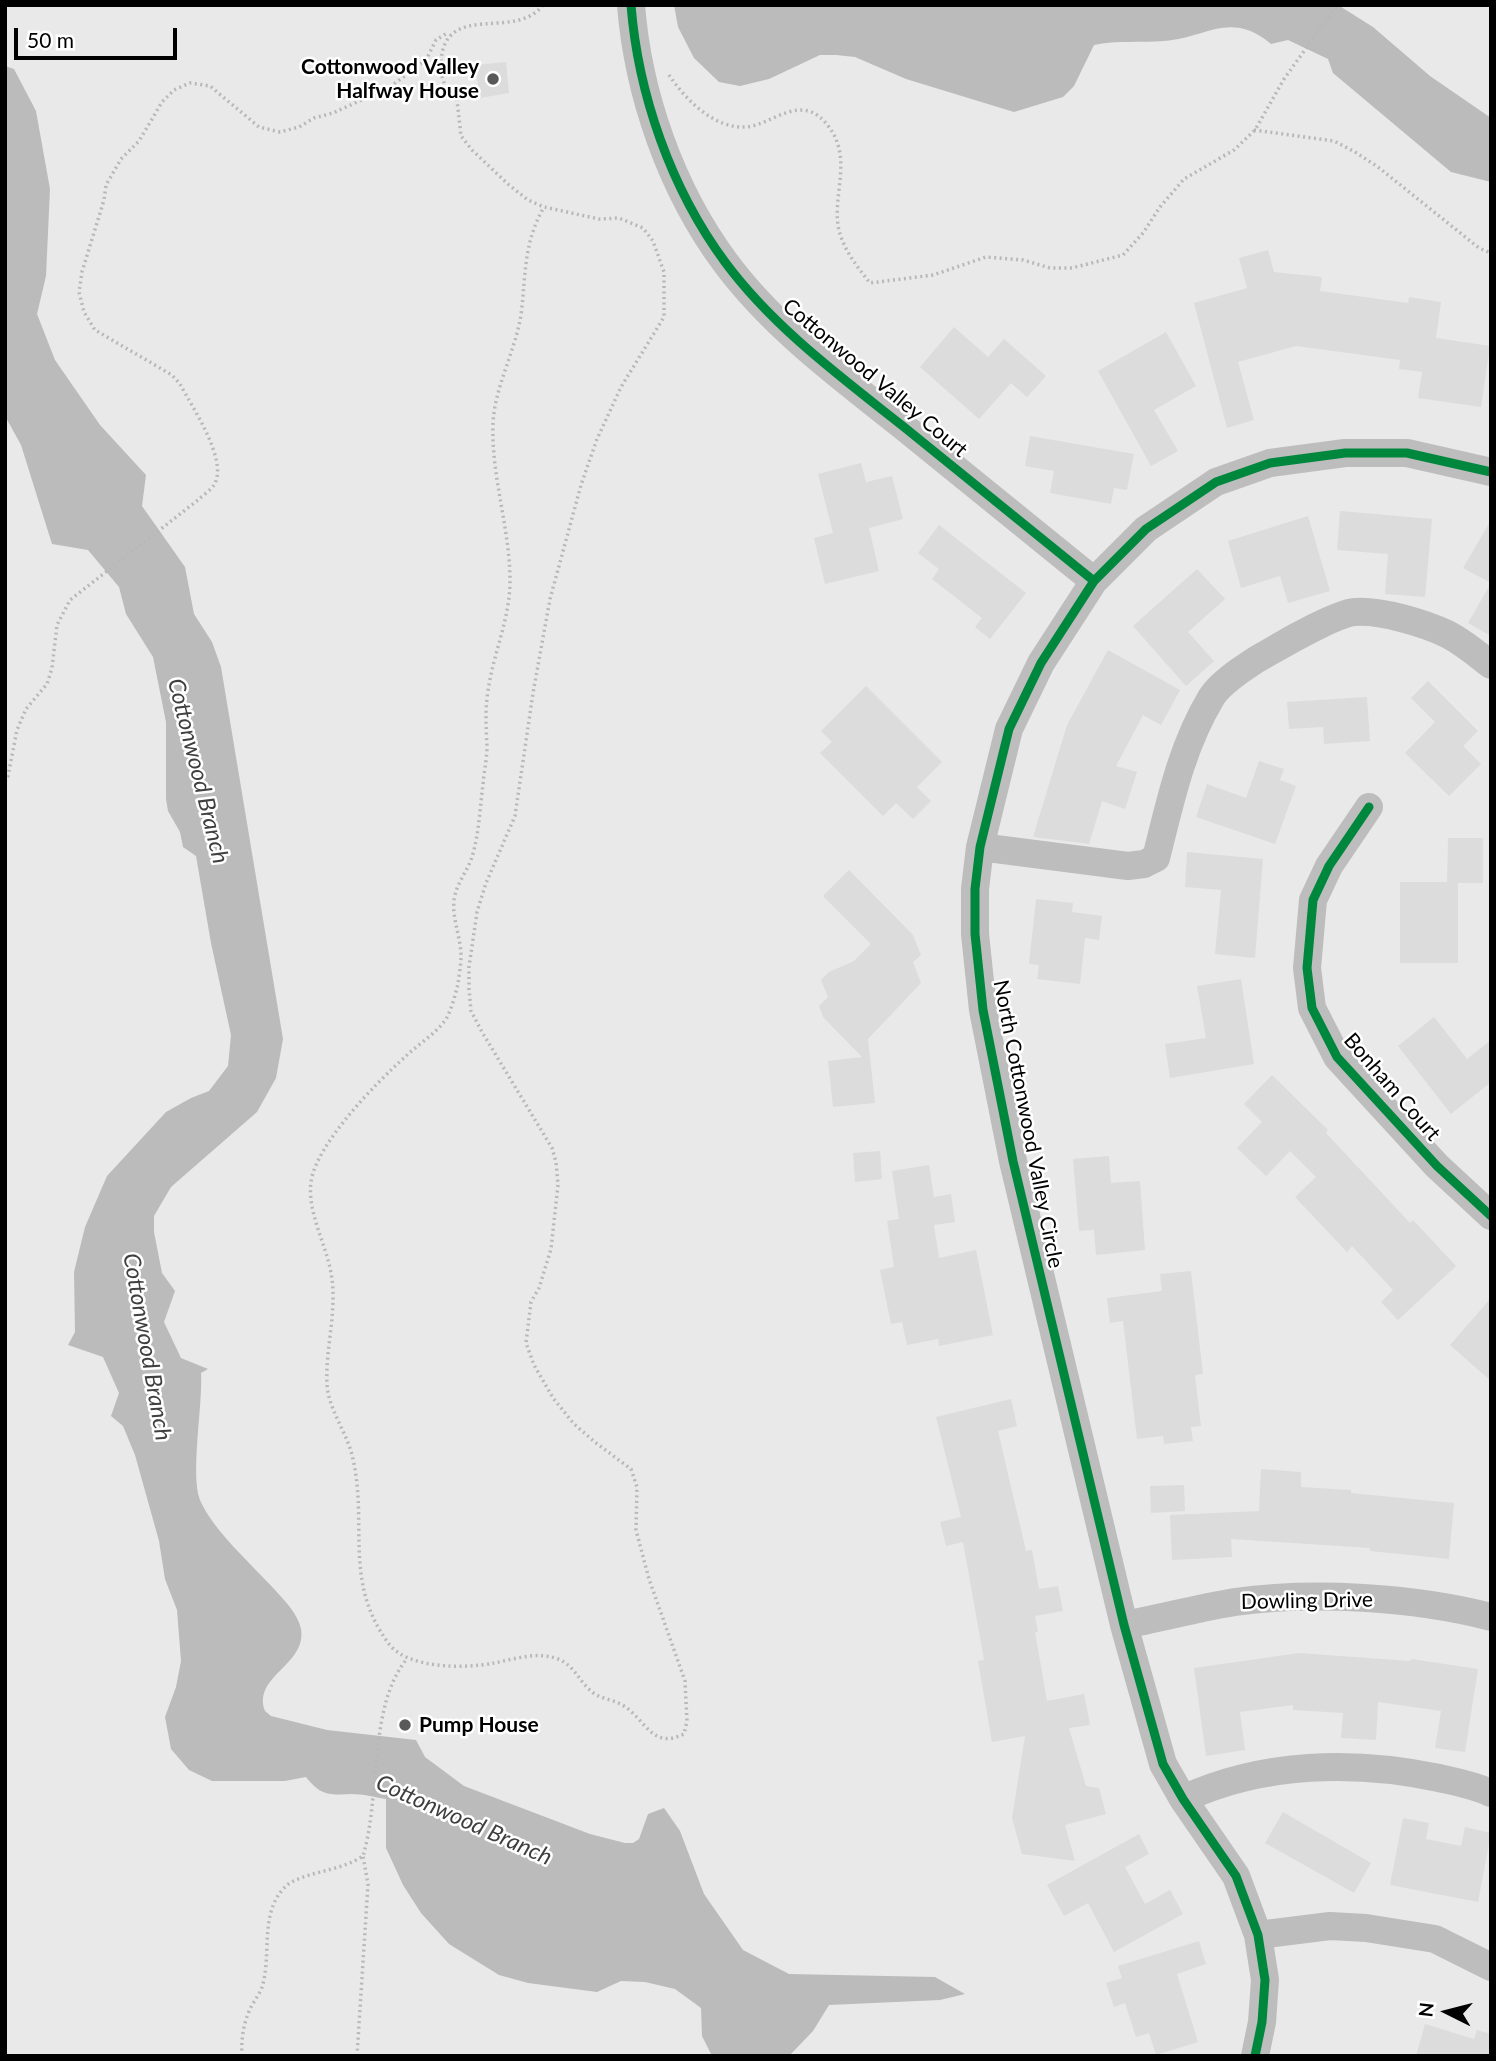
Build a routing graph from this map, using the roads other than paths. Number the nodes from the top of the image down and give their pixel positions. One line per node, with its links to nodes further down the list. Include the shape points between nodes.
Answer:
1 (631, 5): 3 (street, Cottonwood Valley Court, via 652,116 682,192 724,261 764,307 837,374)
2 (1491, 472): 3 (street, North Cottonwood Valley Circle, via 1407,453 1345,453 1270,463 1216,482 1146,529)
3 (1094, 580): 6 (street, North Cottonwood Valley Circle, via 1041,663 1009,729)
4 (1491, 665): 6 (street, via 1447,634 1353,611 1264,655 1213,695 1178,769 1156,858 1128,866)
5 (1369, 807): 7 (street, Bonham Court, via 1329,866 1313,900 1307,968 1312,1008 1337,1057 1437,1166)
6 (980, 847): 9 (street, North Cottonwood Valley Circle, via 975,934 983,1010 1013,1161)
7 (1491, 1216)
8 (1491, 1617): 9 (street, Dowling Drive, via 1391,1600 1307,1598 1236,1602)
9 (1124, 1625): 11 (street, North Cottonwood Valley Circle, via 1163,1764)
10 (1491, 1793): 11 (street, via 1418,1773 1341,1766 1282,1770 1214,1785)
11 (1183, 1799): 12 (street, North Cottonwood Valley Circle, via 1236,1876)
12 (1258, 1936): 13 (street, via 1330,1926 1366,1928 1435,1940); 14 (street, North Cottonwood Valley Circle, via 1265,1980)
13 (1491, 1967)
14 (1255, 2056)

